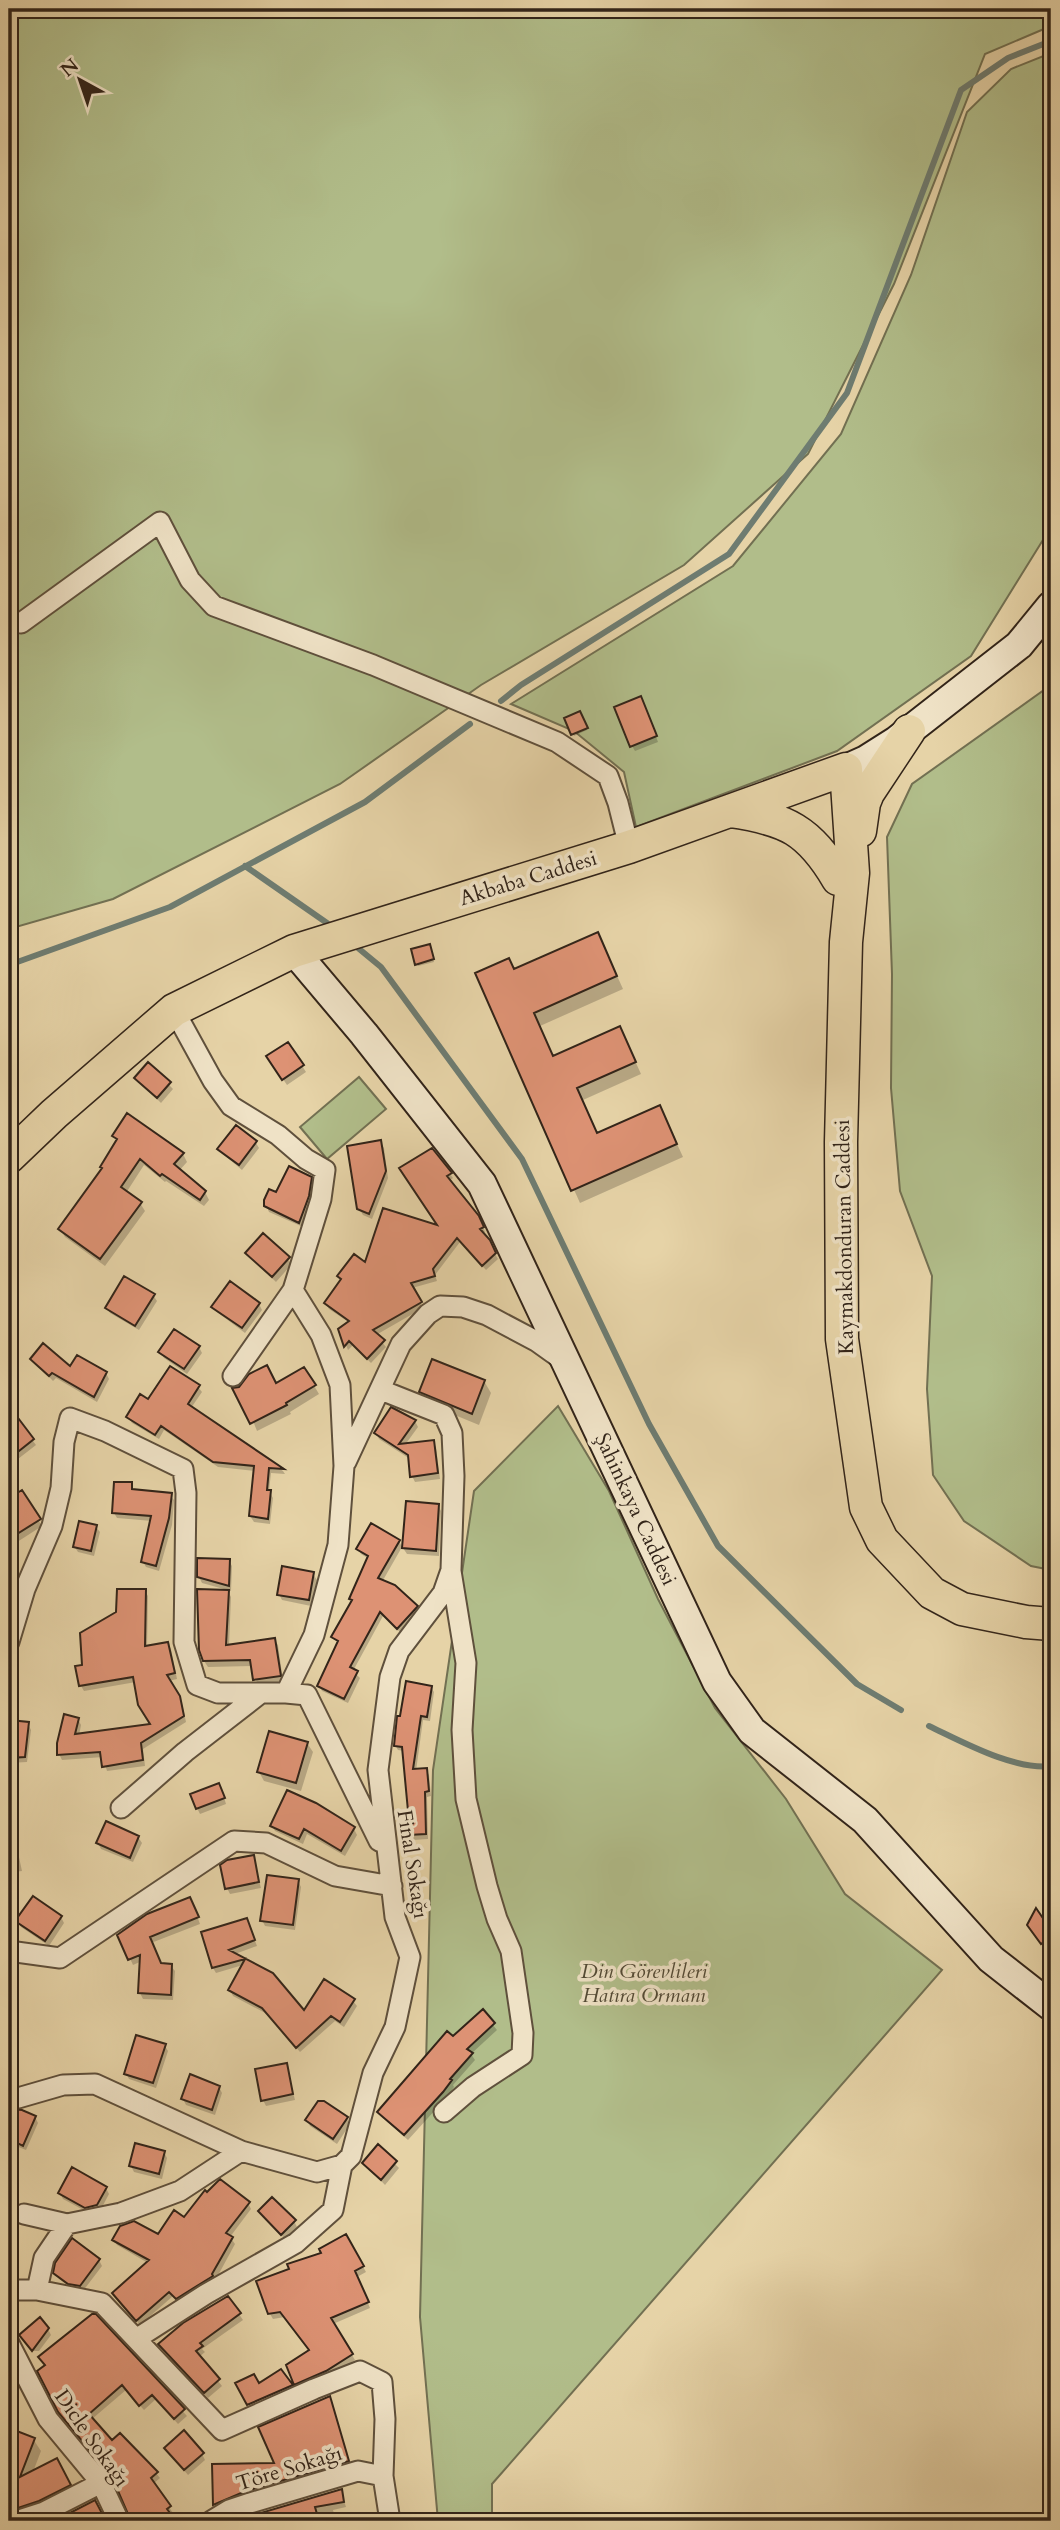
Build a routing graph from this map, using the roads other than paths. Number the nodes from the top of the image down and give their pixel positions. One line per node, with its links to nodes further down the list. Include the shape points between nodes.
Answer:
1 (1051, 606): 3 (street, Akbaba Caddesi, via 1019,645)
2 (21, 623): 6 (street, via 160,522 190,580 214,606 373,665 557,742 608,776)
3 (909, 731): 4 (street, Akbaba Caddesi, via 866,760); 7 (main road, via 868,793)
4 (835, 773): 5 (main road, Akbaba Caddesi); 7 (main road)
5 (729, 811): 6 (main road, Akbaba Caddesi); 7 (main road, via 755,814 800,832)
6 (629, 847): 8 (main road, Akbaba Caddesi)
7 (845, 876): 19 (main road, Kaymakdonduran Caddesi, via 842,1339 866,1507 882,1540 932,1593 962,1609)
8 (293, 951): 9 (main road, Akbaba Caddesi); 12 (street, Şahinkaya Caddesi, via 482,1184)
9 (174, 1010): 10 (main road, Akbaba Caddesi); 11 (street, via 231,1107 326,1170)
10 (9, 1157)
11 (293, 1290): 13 (street); 15 (street, via 321,1335 340,1385)
12 (567, 1363): 14 (street, via 487,1315 440,1306 401,1344); 27 (street, Şahinkaya Caddesi, via 716,1682 752,1731 865,1820 991,1959)
13 (233, 1376)
14 (381, 1390): 15 (street); 16 (street, Final Sokağı, via 444,1415 452,1433)
15 (344, 1466): 22 (street, via 338,1545 314,1635)
16 (451, 1570): 24 (street, Final Sokağı, via 443,1593 399,1651 390,1678 378,1770); 29 (street, via 466,1663 462,1730 466,1799 487,1886 511,1951 523,2033 522,2055)
17 (17, 1588): 18 (street); 20 (street); 21 (street, via 52,1526 70,1418 105,1431 183,1469 184,1642 197,1685 218,1693)
18 (9, 1624)
19 (1051, 1624)
20 (9, 1642)
21 (261, 1693): 22 (street); 23 (street)
22 (286, 1693): 24 (street, via 307,1695)
23 (121, 1808)
24 (388, 1860): 25 (street, Final Sokağı)
25 (392, 1886): 26 (street, via 335,1876 266,1843 234,1841 60,1958); 31 (street, Final Sokağı, via 395,1917 410,1957 395,2027 373,2073 351,2156)
26 (9, 1951)
27 (1051, 2006)
28 (9, 2094): 30 (street, via 18,2098 63,2085 95,2084)
29 (444, 2112)
30 (240, 2151): 31 (street, via 317,2172); 33 (street, via 180,2191 121,2213)
31 (342, 2165): 36 (street, Final Sokağı, via 333,2210 296,2244)
32 (24, 2214): 33 (street)
33 (67, 2224): 35 (street, via 44,2258)
34 (9, 2290): 35 (street)
35 (37, 2290): 36 (street, via 102,2303)
36 (136, 2339): 38 (street, via 222,2430 359,2371 382,2382)
37 (9, 2343): 39 (street, Dicle Sokağı, via 48,2419)
38 (383, 2476): 42 (street, Töre Sokağı, via 358,2471 229,2510); 43 (street)
39 (101, 2483): 40 (street); 41 (street, Dicle Sokağı)
40 (16, 2521)
41 (119, 2521)
42 (211, 2521)
43 (390, 2521)

